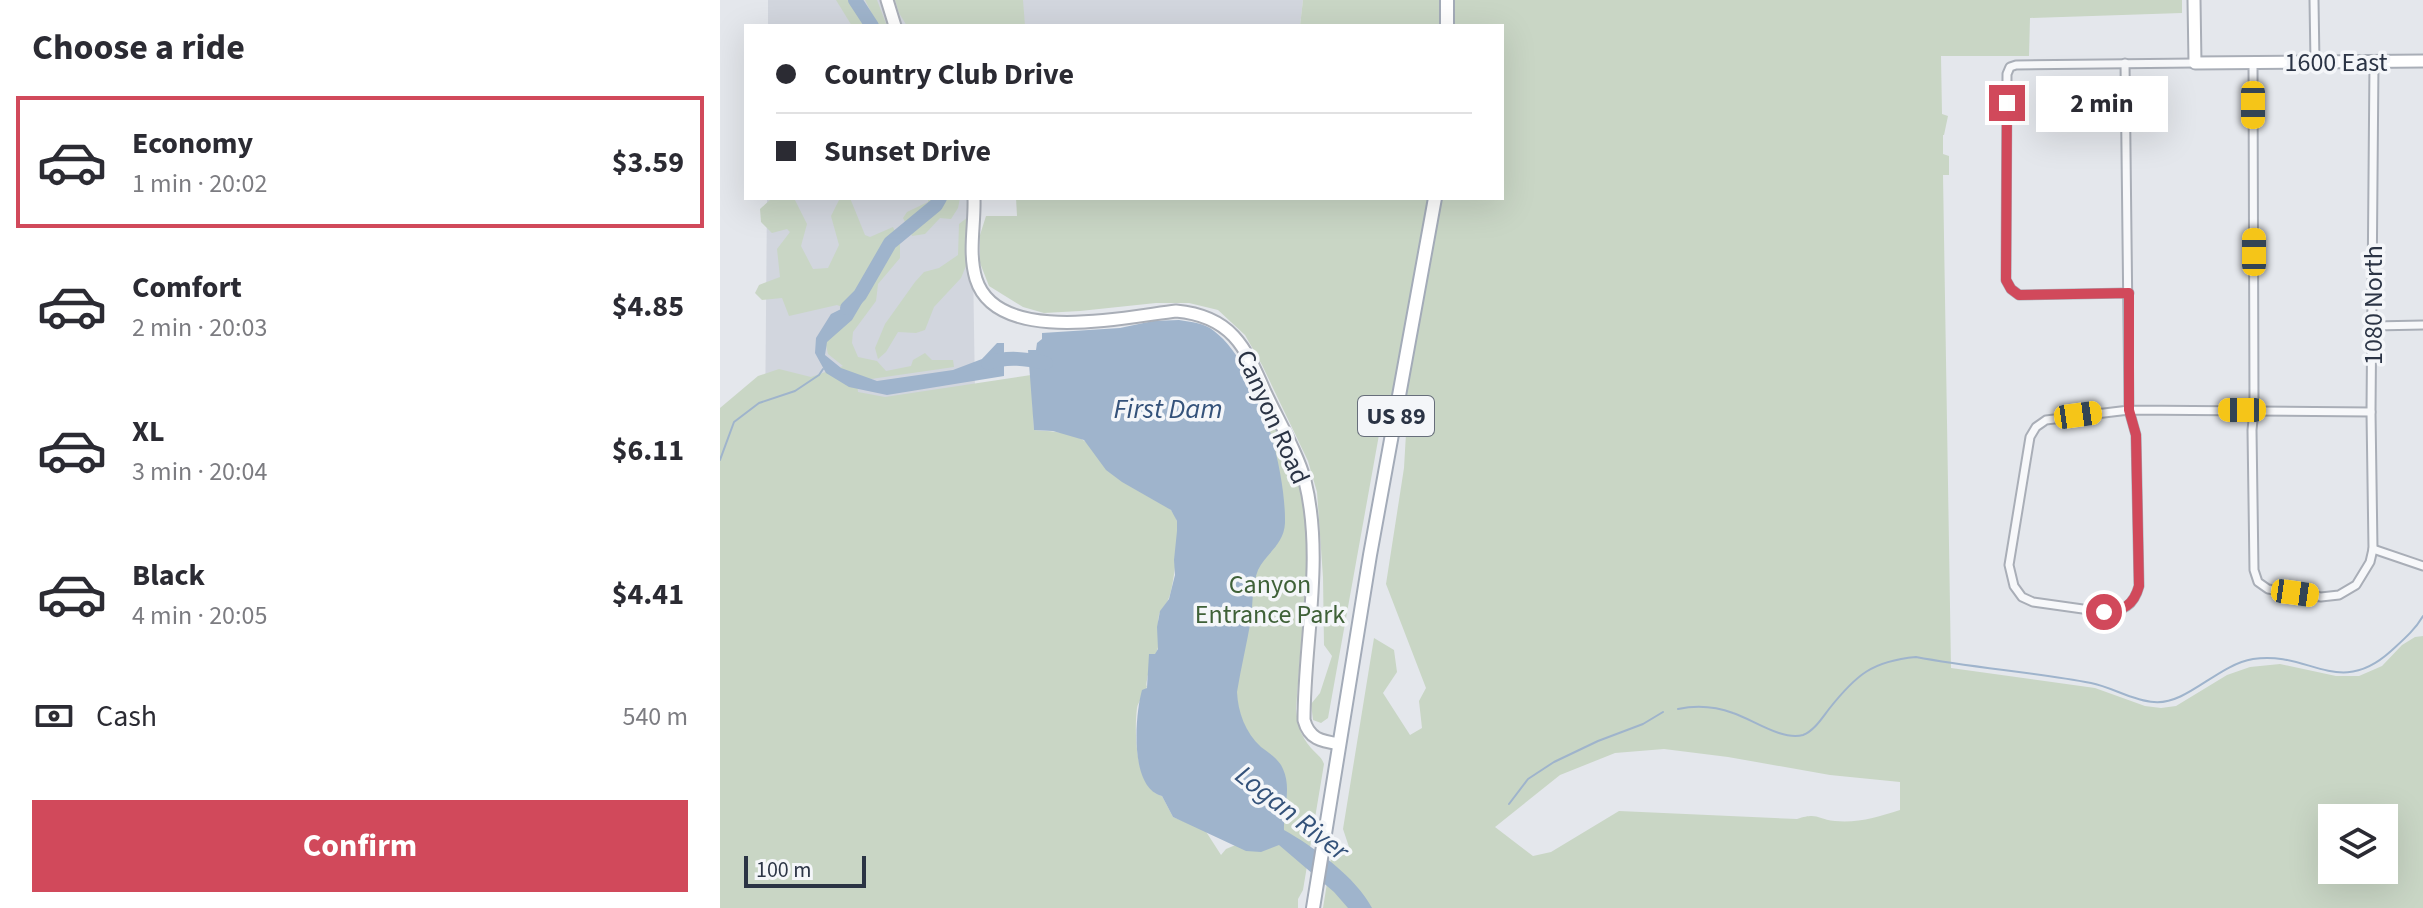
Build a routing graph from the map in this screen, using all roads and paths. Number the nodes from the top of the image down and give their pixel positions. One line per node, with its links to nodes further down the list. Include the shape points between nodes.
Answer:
1 (887, 0): 5 (street)
2 (1447, 0): 6 (main road)
3 (2194, 0): 11 (street)
4 (2314, 0): 8 (street)
5 (894, 24)
6 (1447, 24)
7 (2423, 61): 9 (street, 1600 East)
8 (2315, 62): 9 (street, 1600 East); 12 (street, 1600 East)
9 (2374, 62): 17 (street, 1080 North)
10 (2125, 63): 11 (street, 1600 East); 15 (street); 15 (street, 1600 East, via 2010,67 2006,280 2019,295)
11 (2195, 63): 12 (street, 1600 East)
12 (2253, 63): 19 (street)
13 (974, 200): 23 (street, Canyon Road, via 976,278 983,293 1003,310 1065,324 1194,313 1213,319 1241,343 1304,478 1312,563 1304,720 1317,740)
14 (1435, 200): 23 (main road, US 89)
15 (2129, 293): 18 (street)
16 (2423, 325): 17 (street)
17 (2373, 326): 20 (street, 1080 North)
18 (2129, 410): 18 (street, via 2136,435 2136,598 2116,612 2104,612 2022,597 2009,565 2030,437 2046,420); 19 (street)
19 (2254, 410): 20 (street); 21 (street, via 2258,582 2268,589 2339,595 2356,585)
20 (2371, 412): 21 (street, 1080 North)
21 (2373, 549): 22 (street)
22 (2423, 566)
23 (1339, 744): 24 (main road, US 89)
24 (1313, 908)

